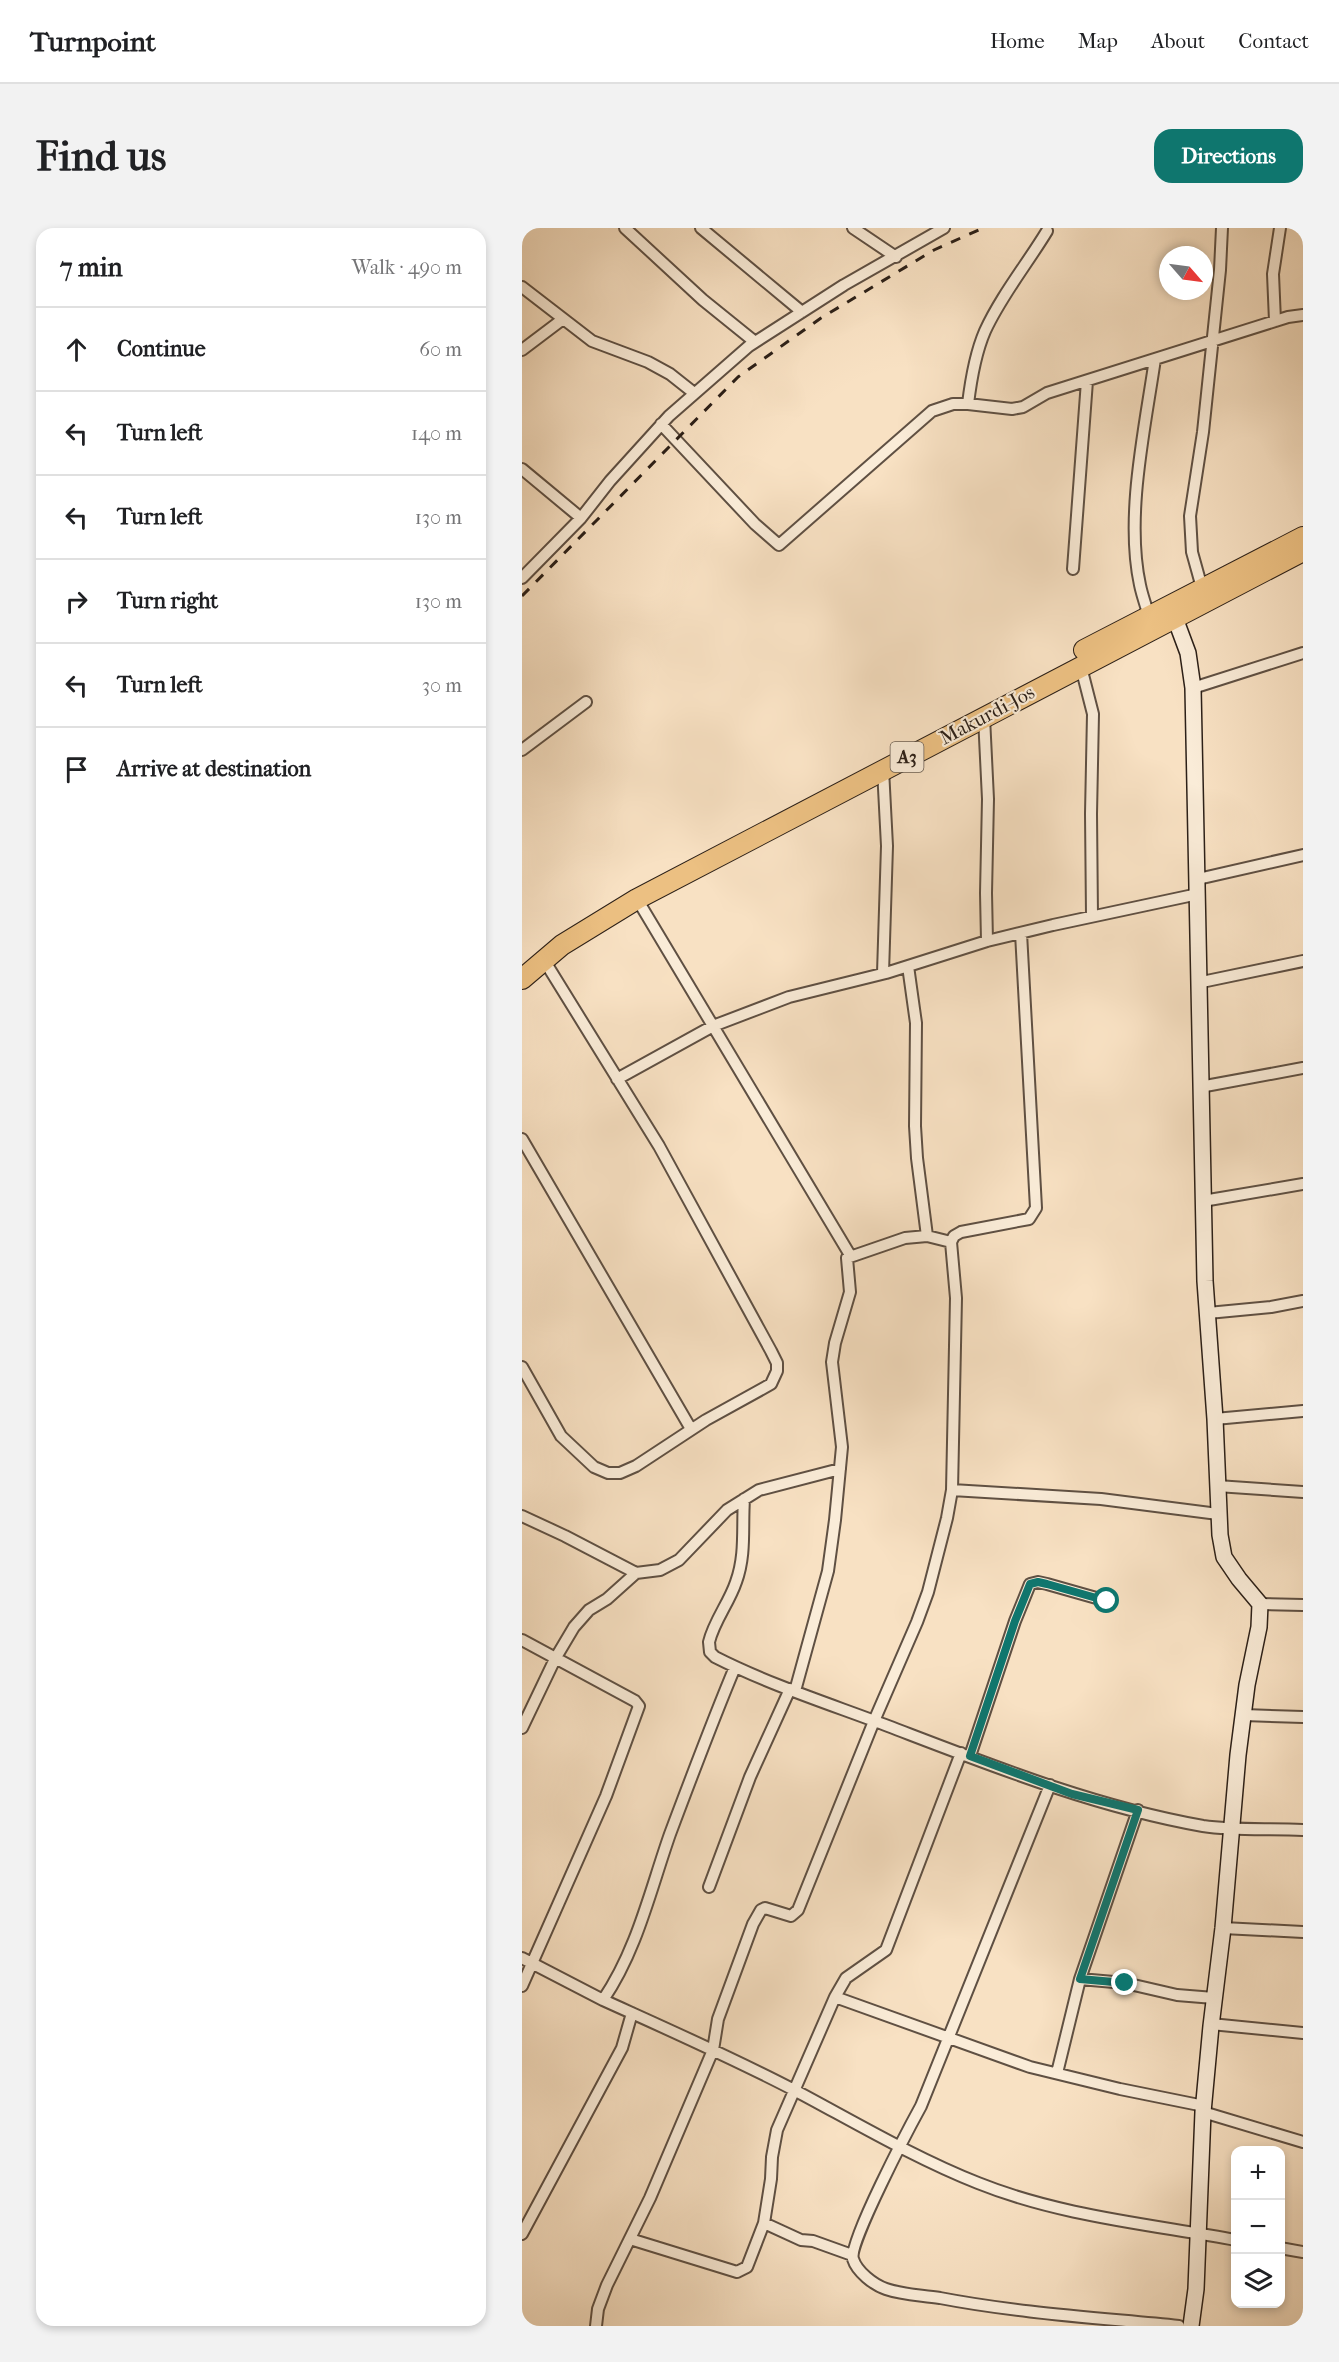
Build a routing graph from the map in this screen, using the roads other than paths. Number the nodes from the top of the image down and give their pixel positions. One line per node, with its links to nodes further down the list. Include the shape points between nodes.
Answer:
1 (625, 228): 14 (street)
2 (701, 228): 10 (street)
3 (853, 228): 8 (street)
4 (944, 228): 8 (street)
5 (1222, 228): 15 (street)
6 (1280, 228): 13 (street, via 1274,274)
7 (1047, 231): 20 (street, via 985,332 972,371)
8 (896, 257): 10 (street)
9 (522, 287): 12 (street)
10 (802, 312): 14 (street)
11 (1303, 315): 13 (street)
12 (563, 319): 16 (street); 19 (street, via 592,341 648,362)
13 (1275, 321): 15 (street)
14 (755, 342): 19 (street)
15 (1212, 342): 17 (street); 28 (street, via 1190,516 1192,552)
16 (525, 344)
17 (1155, 359): 18 (street); 30 (street, via 1136,518 1139,584)
18 (1087, 381): 20 (street, via 1047,393 1023,407); 26 (street)
19 (694, 393): 21 (street)
20 (968, 404): 21 (street, via 932,411 779,545)
21 (662, 424): 23 (street)
22 (522, 469): 23 (street)
23 (581, 518): 27 (street)
24 (1303, 537): 28 (highway, Makurdi-Jos / A3)
25 (1303, 551): 29 (highway, Makurdi-Jos / A3)
26 (1073, 568)
27 (522, 578)
28 (1202, 588): 29 (highway, Makurdi-Jos / A3)
29 (1173, 612): 30 (highway, Makurdi-Jos / A3); 32 (highway, Makurdi-Jos / A3); 33 (street, via 1188,653)
30 (1149, 616): 46 (highway, Makurdi-Jos / A3, via 629,889)
31 (1303, 652): 33 (street)
32 (1081, 666): 35 (highway, Makurdi-Jos / A3); 41 (street, via 1093,714)
33 (1193, 688): 39 (street)
34 (586, 702): 36 (street)
35 (984, 717): 37 (highway, Makurdi-Jos / A3); 43 (street)
36 (522, 750)
37 (883, 770): 40 (highway, Makurdi-Jos / A3); 48 (street, via 887,846)
38 (1303, 855): 39 (street)
39 (1198, 886): 41 (street); 50 (street)
40 (637, 899): 44 (highway, Makurdi-Jos / A3, via 579,933); 51 (street)
41 (1092, 916): 42 (street)
42 (1021, 933): 43 (street); 59 (street, via 1036,1208 1029,1219 961,1232)
43 (987, 941): 47 (street)
44 (544, 960): 49 (highway, Makurdi-Jos / A3); 53 (street)
45 (1303, 961): 50 (street)
46 (522, 962)
47 (908, 966): 48 (street); 58 (street, via 915,1023 917,1158)
48 (883, 974): 51 (street, via 789,997)
49 (522, 979)
50 (1197, 983): 54 (street)
51 (713, 1026): 53 (street); 60 (street)
52 (1303, 1068): 54 (street)
53 (617, 1079): 66 (street, via 664,1156 777,1362 771,1384)
54 (1200, 1087): 57 (street)
55 (522, 1139): 66 (street)
56 (1303, 1184): 57 (street)
57 (1203, 1201): 62 (street)
58 (927, 1236): 59 (street); 60 (street, via 905,1238)
59 (951, 1242): 69 (street, via 956,1298)
60 (850, 1255): 67 (street, via 845,1263 850,1293 832,1362 842,1447)
61 (1303, 1301): 62 (street)
62 (1208, 1313): 65 (street)
63 (522, 1367): 66 (street, via 561,1436 603,1471 620,1473 636,1466)
64 (1303, 1411): 65 (street)
65 (1215, 1419): 68 (street)
66 (691, 1429)
67 (840, 1469): 71 (street, via 759,1490); 83 (street, via 828,1571)
68 (1217, 1486): 70 (street); 73 (street)
69 (952, 1490): 73 (street, via 1101,1499); 86 (street, via 928,1592)
70 (1303, 1492)
71 (744, 1499): 72 (street); 75 (street)
72 (727, 1510): 75 (street); 76 (street, via 679,1560 660,1570)
73 (1218, 1514): 78 (street, via 1224,1557)
74 (522, 1516): 76 (street)
75 (743, 1523): 82 (street, via 744,1546 736,1583 709,1642 715,1657)
76 (636, 1573): 81 (street, via 581,1617)
77 (1107, 1601): 88 (street, via 1038,1582 1030,1584)
78 (1260, 1604): 79 (street); 84 (street)
79 (1303, 1605)
80 (522, 1640): 81 (street)
81 (555, 1659): 87 (street); 96 (street, via 639,1706 606,1796)
82 (735, 1667): 83 (street); 101 (street, via 671,1833 635,1941)
83 (793, 1690): 86 (street); 93 (street, via 750,1777)
84 (1244, 1715): 85 (street); 91 (street)
85 (1303, 1717)
86 (874, 1721): 88 (street); 106 (street, via 798,1910 791,1916 763,1908 753,1924 718,2019)
87 (522, 1728)
88 (965, 1755): 89 (street); 99 (street, via 886,1950 846,1978)
89 (1050, 1785): 90 (street); 105 (street)
90 (1138, 1810): 91 (street); 97 (street)
91 (1231, 1829): 92 (street); 94 (street)
92 (1303, 1830)
93 (709, 1887)
94 (1223, 1928): 95 (street); 100 (street)
95 (1303, 1932)
96 (527, 1961): 98 (street); 101 (street)
97 (1080, 1979): 100 (street); 107 (street)
98 (522, 1986)
99 (835, 1997): 105 (street); 108 (street)
100 (1214, 1998): 103 (street)
101 (603, 2000): 102 (street)
102 (632, 2013): 106 (street); 114 (street, via 622,2048)
103 (1211, 2024): 104 (street); 109 (street)
104 (1303, 2033)
105 (949, 2038): 107 (street); 111 (street)
106 (713, 2050): 108 (street); 115 (street)
107 (1057, 2073): 109 (street)
108 (795, 2091): 111 (street); 112 (street, via 777,2130)
109 (1204, 2109): 110 (street); 113 (street)
110 (1303, 2142)
111 (899, 2147): 113 (street, via 1021,2198 1080,2213); 119 (street)
112 (764, 2223): 115 (street, via 749,2264 738,2272); 119 (street, via 801,2240)
113 (1198, 2233): 116 (street); 122 (street)
114 (522, 2234)
115 (630, 2239): 120 (street, via 601,2300)
116 (1231, 2239)
117 (1285, 2249): 118 (street)
118 (1303, 2252)
119 (852, 2255): 121 (street, via 866,2277 901,2294)
120 (596, 2326)
121 (1179, 2326)
122 (1191, 2326)

